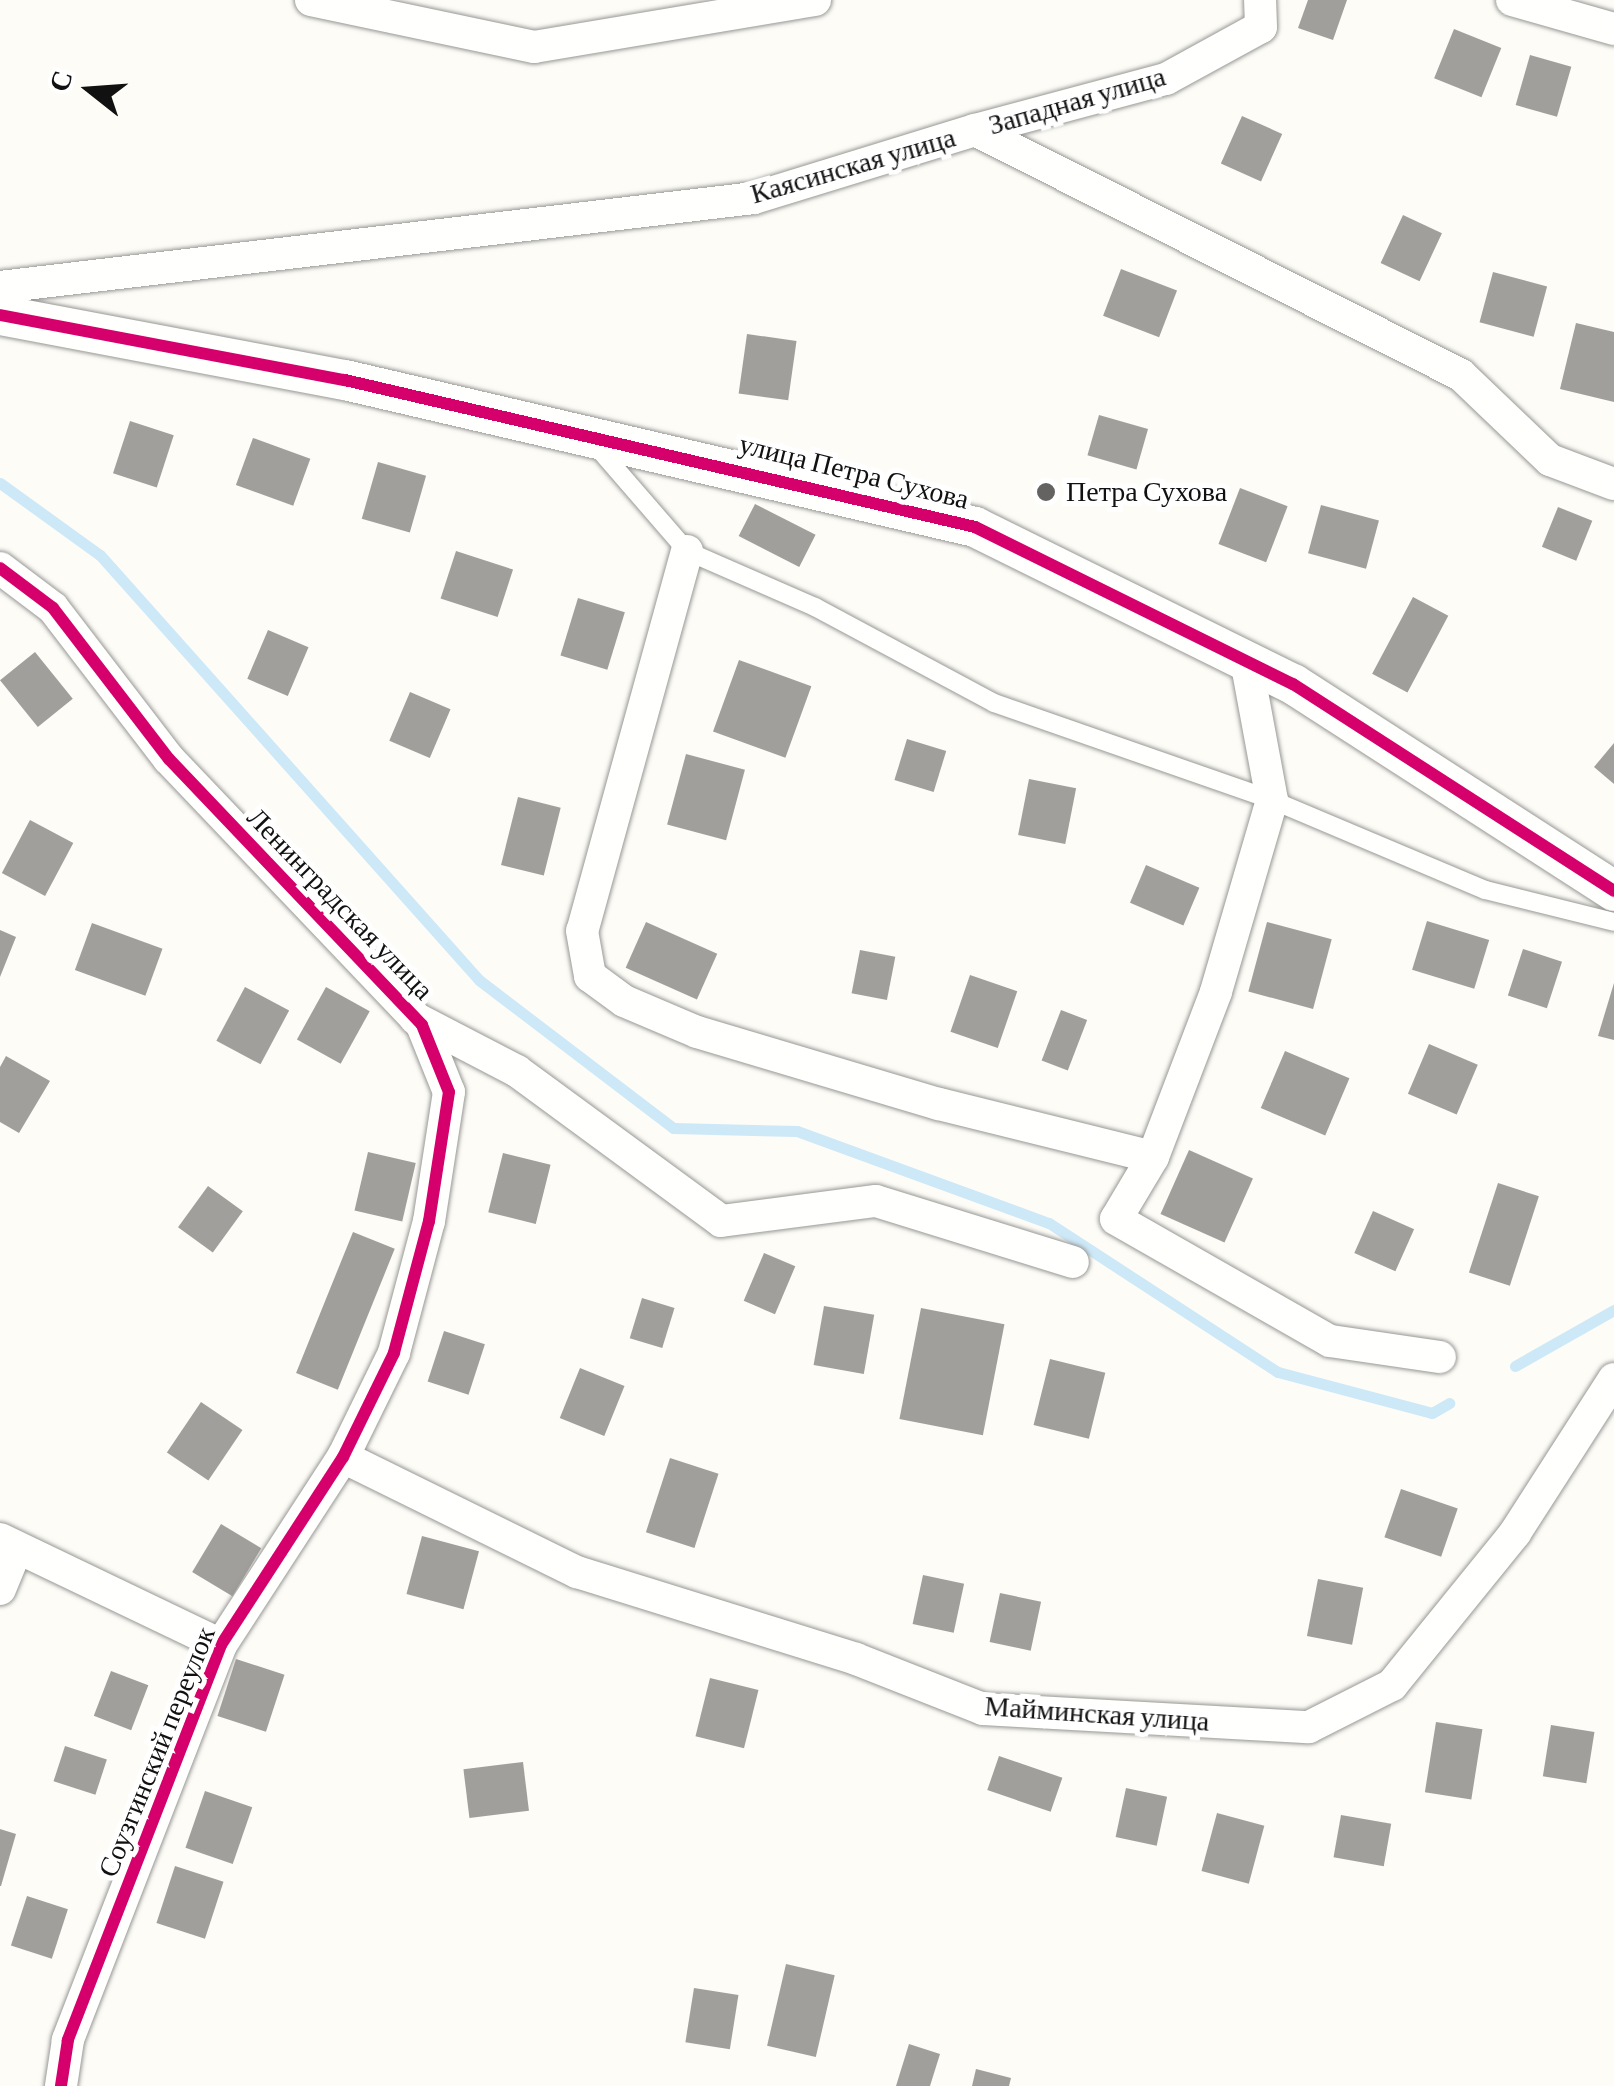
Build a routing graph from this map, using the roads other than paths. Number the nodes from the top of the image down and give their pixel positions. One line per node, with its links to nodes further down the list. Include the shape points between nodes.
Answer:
1 (310, 0): 2 (street, via 534,46)
2 (816, 0)
3 (1260, 0): 6 (street, Западная улица, via 1260,27 1166,79)
4 (1512, 0): 5 (street)
5 (1614, 28)
6 (975, 130): 7 (street, Каясинская улица, via 754,198); 10 (street, Каясинская улица, via 1461,375 1550,460)
7 (0, 287)
8 (0, 314): 9 (street, улица Петра Сухова)
9 (586, 434): 11 (lane); 13 (street, улица Петра Сухова, via 976,527)
10 (1614, 484)
11 (687, 551): 14 (lane, via 815,607 994,704); 18 (street, via 582,931 590,976 624,1001 696,1032)
12 (0, 568): 17 (street, Ленинградская улица, via 53,608 169,759)
13 (1246, 660): 14 (street); 15 (street, улица Петра Сухова)
14 (1272, 800): 16 (lane, via 1485,890); 18 (street, via 1216,992)
15 (1614, 891)
16 (1614, 922)
17 (415, 1018): 19 (street, Ленинградская улица, via 517,1071 721,1221 876,1201); 22 (street, Ленинградская улица, via 449,1092 429,1221 394,1353)
18 (1153, 1157): 20 (street, via 1116,1219 1330,1341)
19 (1072, 1262)
20 (1440, 1357)
21 (1614, 1379): 22 (street, Майминская улица, via 1514,1533 1392,1685 1309,1727 982,1709 856,1659 577,1572)
22 (343, 1457): 25 (street, Соузгинский переулок)
23 (8, 1544): 24 (street); 25 (street)
24 (0, 1589)
25 (221, 1645): 26 (street, Соузгинский переулок, via 68,2040)
26 (61, 2086)

